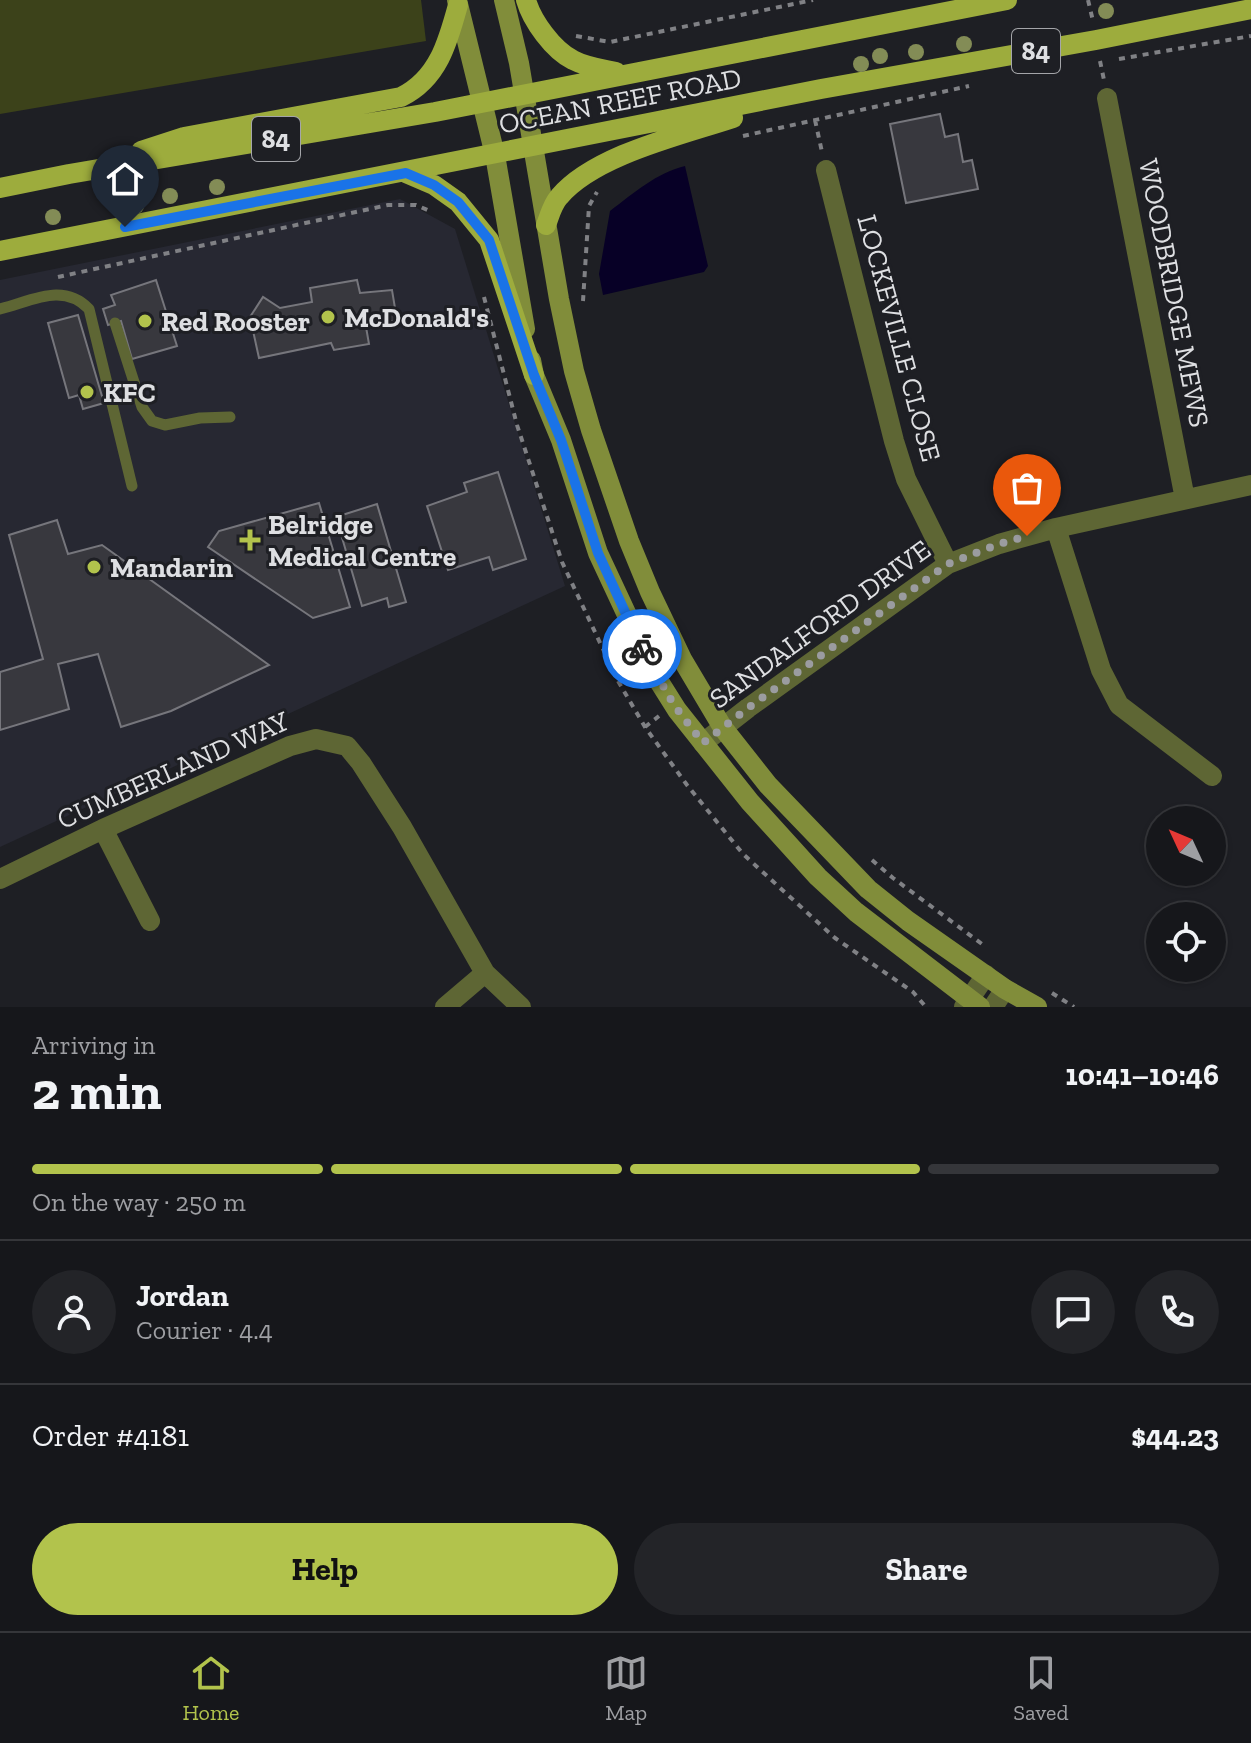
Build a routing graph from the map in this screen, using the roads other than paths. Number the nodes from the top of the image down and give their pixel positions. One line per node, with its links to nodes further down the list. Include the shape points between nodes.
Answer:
1 (504, 0): 8 (main road)
2 (526, 0): 6 (main road, via 530,13 571,59)
3 (1007, 0): 6 (main road, OCEAN REEF ROAD / 84)
4 (458, 3): 10 (main road); 15 (main road, via 434,71 401,97 184,137)
5 (1251, 9): 7 (main road, OCEAN REEF ROAD / 84)
6 (628, 74): 8 (main road, OCEAN REEF ROAD / 84)
7 (821, 89): 11 (main road, OCEAN REEF ROAD / 84); 17 (main road, via 632,151 572,184 552,206)
8 (525, 93): 10 (main road, OCEAN REEF ROAD / 84); 11 (main road)
9 (1107, 98): 27 (street, WOODBRIDGE MEWS)
10 (483, 102): 12 (main road); 15 (main road, OCEAN REEF ROAD / 84)
11 (534, 147): 12 (main road, OCEAN REEF ROAD / 84); 17 (main road)
12 (495, 155): 14 (main road, OCEAN REEF ROAD / 84); 22 (main road)
13 (826, 170): 29 (street, LOCKEVILLE CLOSE, via 894,441 906,479)
14 (406, 173): 18 (main road, OCEAN REEF ROAD / 84); 22 (main road, via 458,202 489,240)
15 (69, 174): 16 (main road, OCEAN REEF ROAD / 84)
16 (0, 188)
17 (546, 225): 21 (main road)
18 (0, 251)
19 (0, 309): 26 (lane, via 56,294 77,297 89,309)
20 (115, 323): 23 (lane, via 142,407 152,421 165,425)
21 (574, 371): 24 (main road, via 576,415); 30 (main road, via 650,592)
22 (534, 375): 24 (main road)
23 (230, 417)
24 (561, 440): 31 (main road, via 621,605 655,675)
25 (1251, 485): 27 (street, SANDALFORD DRIVE)
26 (132, 486)
27 (1185, 499): 28 (street, SANDALFORD DRIVE)
28 (1056, 528): 29 (street, SANDALFORD DRIVE); 32 (street, via 1101,670 1119,705)
29 (948, 564): 30 (street, SANDALFORD DRIVE)
30 (723, 728): 31 (street, SANDALFORD DRIVE); 37 (main road, via 768,785 868,889)
31 (703, 743): 39 (main road, via 818,877)
32 (1212, 776)
33 (103, 829): 34 (street, CUMBERLAND WAY); 35 (street); 36 (street, CUMBERLAND WAY, via 290,746 316,739 347,746 402,827)
34 (0, 879)
35 (150, 921)
36 (485, 973): 40 (street); 41 (street, CUMBERLAND WAY)
37 (986, 975): 38 (main road); 39 (street)
38 (1005, 989): 42 (street); 43 (main road)
39 (971, 1005)
40 (445, 1007)
41 (521, 1007)
42 (993, 1007)
43 (1037, 1007)

